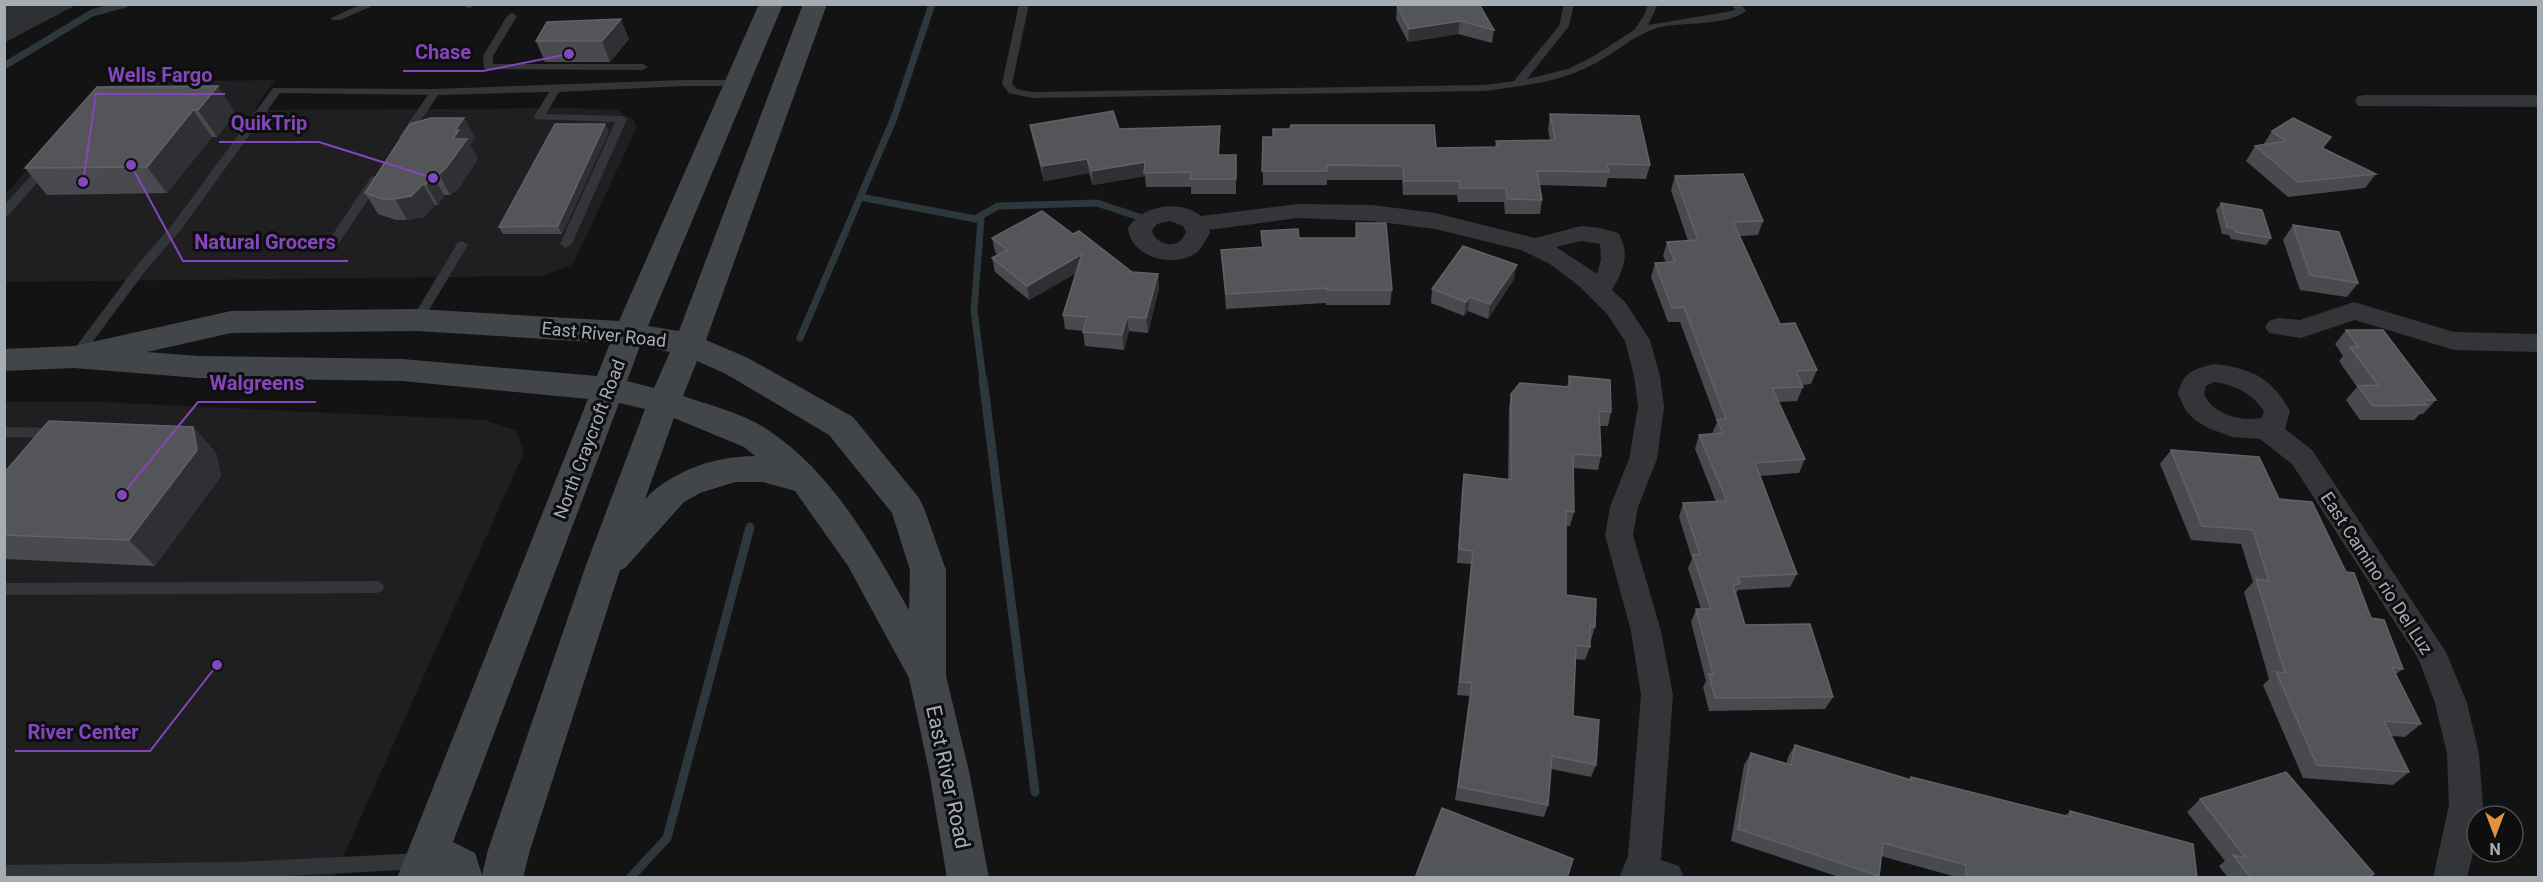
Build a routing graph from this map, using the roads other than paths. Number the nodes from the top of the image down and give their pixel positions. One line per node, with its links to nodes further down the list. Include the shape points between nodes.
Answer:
1 (372, 4): 11 (lane)
2 (469, 4): 3 (lane)
3 (474, 4)
4 (771, 4): 14 (main road, North Craycroft Road)
5 (814, 4): 34 (main road)
6 (1024, 4): 15 (lane, via 1007,84 1013,91 1032,96 1485,88)
7 (1569, 4): 15 (lane, via 1564,26)
8 (1653, 4): 12 (lane)
9 (1736, 4): 12 (lane, via 1741,11 1732,15 1678,21)
10 (512, 16): 13 (lane, via 488,56 488,67)
11 (336, 18)
12 (1638, 32): 15 (lane, via 1582,67 1547,80)
13 (643, 67)
14 (736, 83): 16 (lane); 32 (main road, North Craycroft Road)
15 (1518, 83)
16 (556, 90): 17 (lane); 25 (lane, via 539,117 622,119)
17 (435, 92): 20 (lane); 35 (lane, via 277,90 176,228)
18 (2366, 101): 19 (street)
19 (2538, 101)
20 (398, 146)
21 (56, 155): 23 (lane)
22 (384, 168): 28 (lane)
23 (4, 213)
24 (1197, 225): 27 (street, via 1298,212 1372,213 1435,221)
25 (566, 244)
26 (462, 245): 30 (lane)
27 (1535, 248): 29 (street, via 1558,258); 29 (street, via 1573,234 1598,234 1610,239 1614,248 1612,271)
28 (329, 249)
29 (1599, 291): 49 (street, via 1616,308 1637,340 1651,407 1643,459 1624,507 1619,535 1646,631 1657,695 1645,856)
30 (417, 320): 32 (main road, East River Road); 35 (main road, East River Road, via 231,322)
31 (2278, 327): 33 (street, via 2301,329 2354,311 2454,341)
32 (630, 333): 34 (main road, East River Road); 37 (main road, North Craycroft Road)
33 (2538, 343)
34 (687, 344): 38 (main road); 46 (main road, East River Road, via 736,366 841,426 907,508 928,570)
35 (74, 357): 36 (main road, East River Road); 37 (main road, East River Road, via 198,367 402,370)
36 (4, 360)
37 (610, 389): 38 (main road, East River Road); 47 (main road, North Craycroft Road)
38 (664, 402): 42 (main road, East River Road, via 756,438); 43 (main road)
39 (2266, 429): 53 (street, East Camino rio Del Luz, via 2301,457 2431,652 2451,703 2463,754 2466,805)
40 (4, 432): 41 (lane)
41 (58, 438)
42 (807, 482): 43 (main road, via 763,470 735,469 689,483 672,494); 46 (main road, East River Road, via 860,556)
43 (603, 568): 51 (main road)
44 (377, 587): 45 (lane)
45 (4, 589)
46 (927, 676): 52 (main road, East River Road)
47 (421, 869): 48 (lane); 50 (main road, via 452,861 460,867)
48 (4, 873)
49 (1648, 875)
50 (461, 878)
51 (502, 878)
52 (968, 878)
53 (2450, 878)

